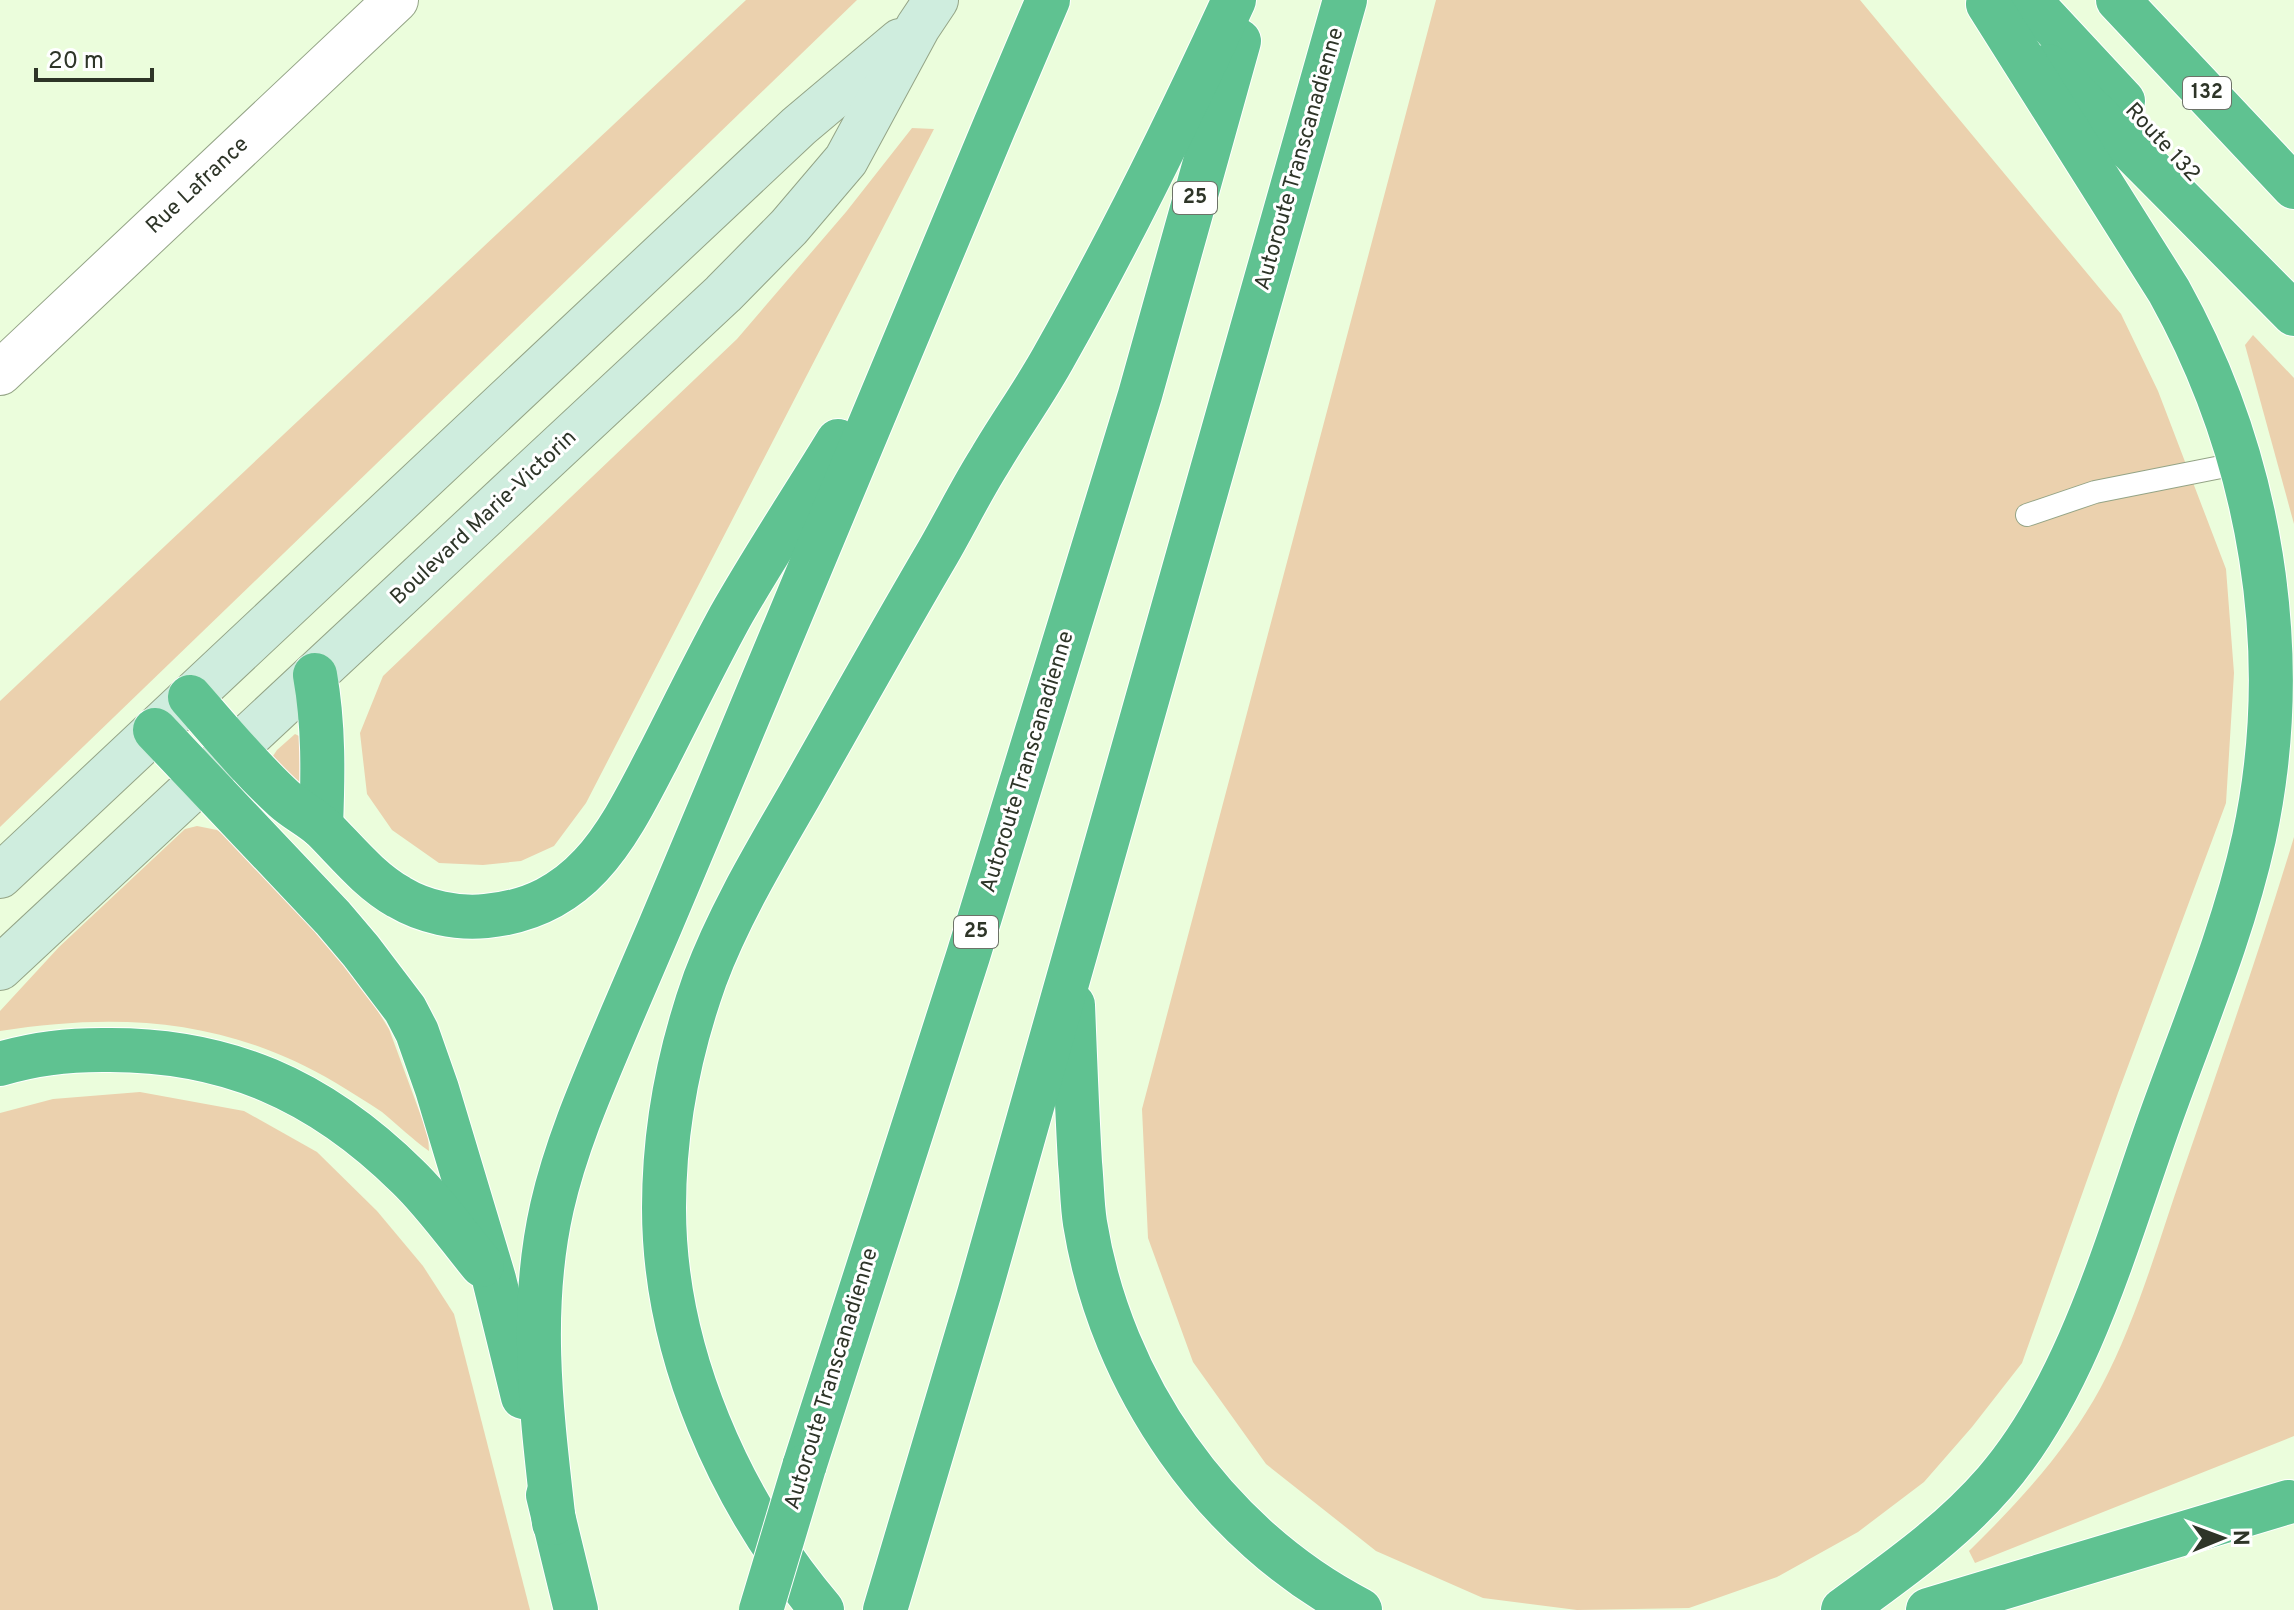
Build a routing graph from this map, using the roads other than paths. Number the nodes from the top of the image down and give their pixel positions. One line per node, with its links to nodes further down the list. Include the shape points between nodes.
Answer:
1 (396, 0): 13 (street, Rue Lafrance)
2 (1048, 0): 12 (highway)
3 (1234, 0): 31 (highway, via 1177,124 1055,355 989,461 743,896 706,976 682,1054 669,1127 664,1208 678,1327 698,1393 732,1471 787,1565)
4 (1250, 0): 30 (highway, Autoroute Transcanadienne / 25, bridge, via 1131,426)
5 (1345, 0): 24 (highway, Autoroute Transcanadienne)
6 (2118, 0): 9 (highway, 132)
7 (2000, 1): 10 (highway, Route 132); 11 (highway, via 2172,193); 14 (highway, via 2183,317 2217,391)
8 (927, 14): 16 (street, Boulevard Marie-Victorin, via 846,160 789,227); 17 (street, Boulevard Marie-Victorin, via 799,126)
9 (2294, 187)
10 (2294, 287)
11 (2294, 314)
12 (912, 320): 21 (highway, via 731,617 620,829 580,877 552,897 512,913 455,916 399,897 359,866); 28 (highway, via 598,1071 552,1205 540,1280 539,1390)
13 (0, 373)
14 (2241, 463): 15 (lane, via 2095,492); 34 (highway, via 2263,561 2270,688 2259,815 2231,922 2096,1299 2052,1397 2021,1448 1970,1509)
15 (2027, 515)
16 (315, 675): 19 (street, Boulevard Marie-Victorin); 21 (highway, via 321,712)
17 (190, 697): 18 (street, Boulevard Marie-Victorin); 19 (highway)
18 (155, 730): 20 (highway); 22 (street, Boulevard Marie-Victorin)
19 (235, 747): 20 (street, Boulevard Marie-Victorin); 21 (highway, via 285,801)
20 (201, 779): 23 (street, Boulevard Marie-Victorin); 26 (highway, via 333,918 405,1009 437,1089)
21 (321, 826)
22 (0, 876)
23 (0, 968)
24 (1071, 968): 32 (highway, Autoroute Transcanadienne); 33 (highway, via 1085,1222 1117,1341 1155,1415 1206,1485 1287,1564)
25 (0, 1064): 26 (highway, via 82,1050 158,1051 218,1062 279,1083 346,1123 410,1178)
26 (494, 1279): 28 (highway)
27 (2288, 1502): 35 (highway)
28 (554, 1523): 29 (highway)
29 (576, 1610)
30 (761, 1610)
31 (822, 1610)
32 (885, 1610)
33 (1360, 1610)
34 (1843, 1610)
35 (1928, 1610)

